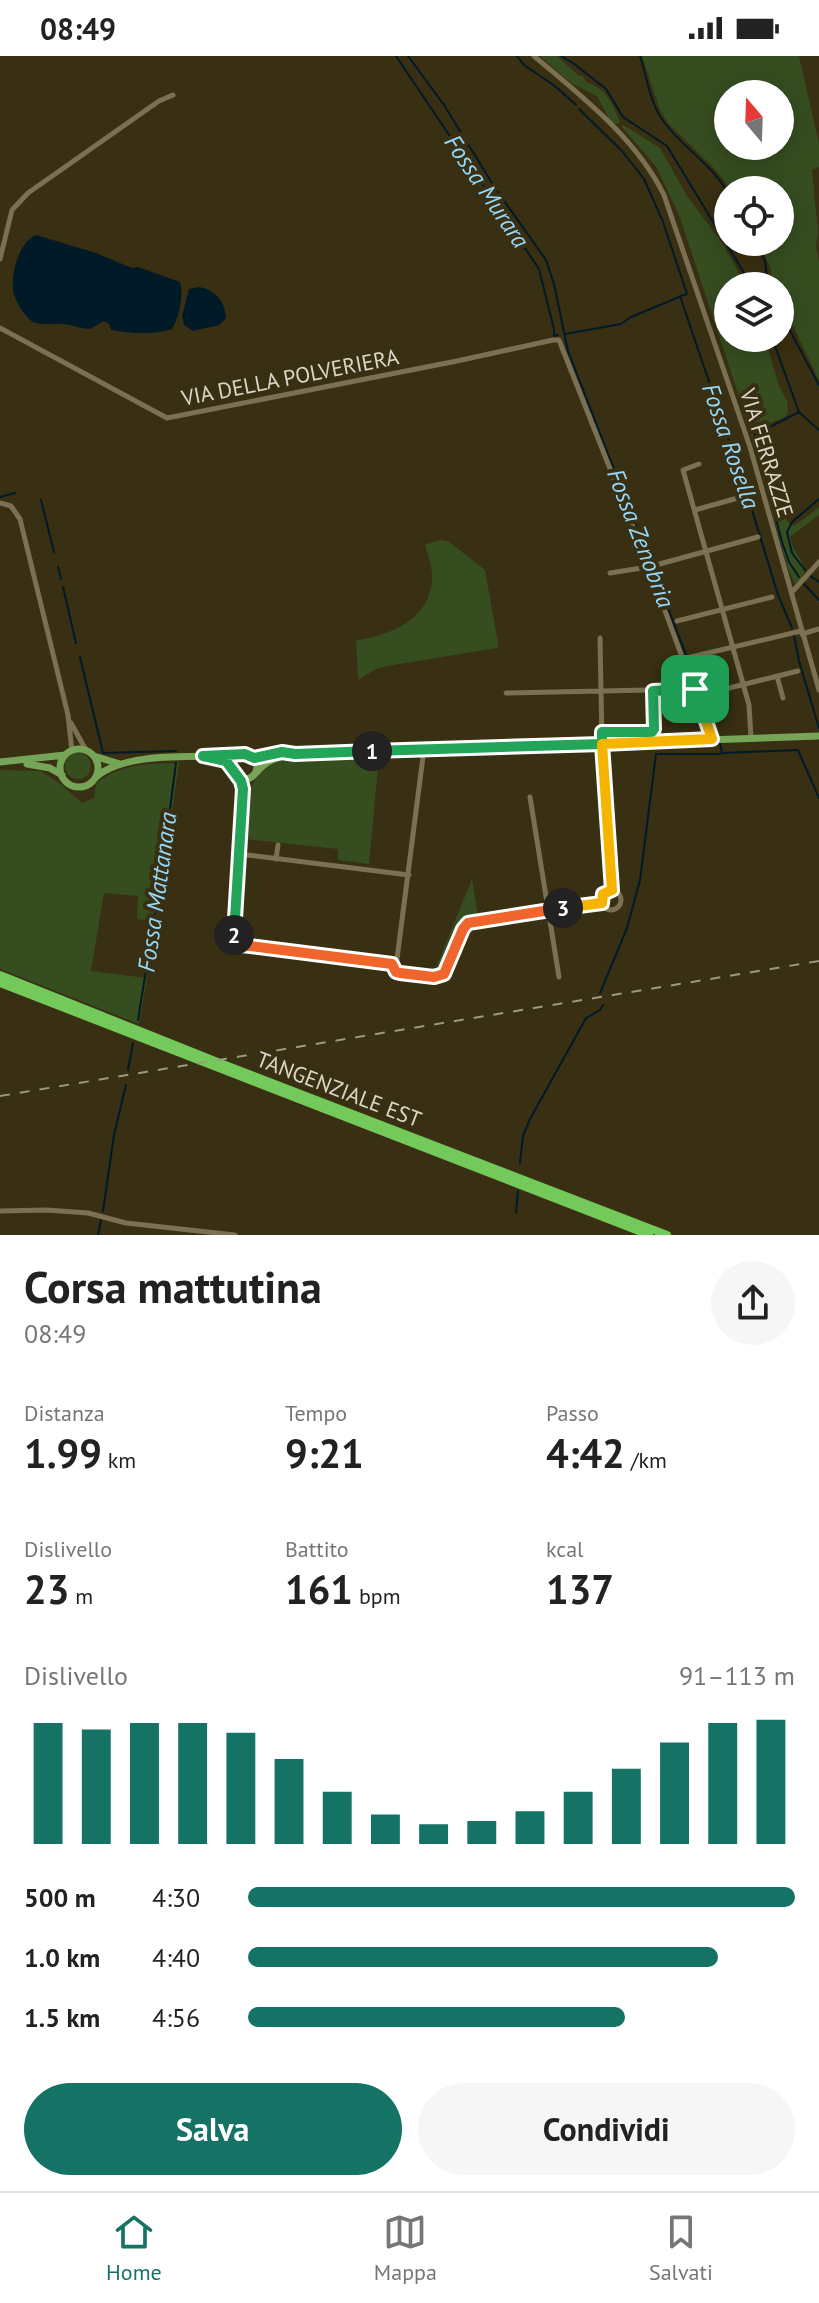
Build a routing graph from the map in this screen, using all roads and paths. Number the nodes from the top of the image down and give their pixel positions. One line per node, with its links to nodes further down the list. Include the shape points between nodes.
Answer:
1 (534, 56): 15 (street, VIA FERRAZZE, via 621,136 664,195 746,435)
2 (173, 95): 3 (street, via 28,193 12,210)
3 (0, 259)
4 (0, 328): 13 (street, VIA DELLA POLVERIERA, via 165,418 559,340)
5 (699, 464): 8 (street, via 683,470)
6 (745, 496): 8 (street)
7 (0, 503): 34 (street, via 11,506 20,519)
8 (695, 510): 10 (street)
9 (758, 537): 10 (street)
10 (707, 552): 12 (street); 17 (street)
11 (819, 562): 15 (street)
12 (656, 565)
13 (649, 567): 14 (street); 27 (street)
14 (610, 573)
15 (792, 593): 20 (street, VIA FERRAZZE)
16 (772, 597): 17 (street)
17 (722, 609): 18 (street); 22 (street)
18 (677, 621)
19 (819, 629): 20 (street)
20 (802, 632): 22 (street); 28 (street, VIA FERRAZZE)
21 (600, 638): 29 (street)
22 (733, 647): 23 (street); 26 (street)
23 (691, 657)
24 (798, 671): 25 (street)
25 (777, 676): 26 (street); 33 (street)
26 (743, 683): 32 (street); 37 (street)
27 (695, 689): 30 (street); 38 (street)
28 (819, 690)
29 (601, 691): 30 (street); 31 (street); 35 (street)
30 (653, 691): 35 (street, via 652,732)
31 (506, 693)
32 (705, 694)
33 (783, 698)
34 (68, 718): 41 (street); 42 (street)
35 (602, 732): 39 (street)
36 (819, 736): 37 (main road)
37 (751, 738): 38 (main road)
38 (712, 739): 39 (main road)
39 (602, 744): 40 (main road); 61 (street)
40 (424, 749): 43 (main road); 60 (street)
41 (86, 750): 42 (main road); 44 (main road)
42 (68, 753): 49 (main road); 52 (main road)
43 (295, 754): 47 (main road); 53 (main road, via 267,761)
44 (94, 756): 50 (main road); 54 (main road)
45 (203, 756): 46 (main road); 50 (main road); 51 (main road, via 226,761)
46 (239, 756): 47 (main road); 51 (main road, via 233,764)
47 (254, 758): 53 (main road, via 258,767)
48 (0, 762): 49 (main road)
49 (12, 762): 52 (main road)
50 (122, 764): 54 (main road)
51 (236, 774): 53 (main road); 55 (street)
52 (62, 775): 54 (main road, via 80,786)
53 (253, 776): 55 (street)
54 (95, 778)
55 (243, 789): 58 (street)
56 (530, 797): 63 (street)
57 (278, 845): 59 (street)
58 (239, 854): 59 (street); 64 (street, via 233,932 242,945)
59 (276, 859): 60 (street)
60 (409, 875): 64 (street)
61 (612, 890): 62 (street, via 603,894); 62 (street, via 620,895 620,905 612,910)
62 (602, 903): 63 (street)
63 (548, 910): 64 (street, via 468,923 444,974 437,977 396,972); 66 (street)
64 (392, 964)
65 (0, 975): 68 (highway, TANGENZIALE EST)
66 (559, 977)
67 (0, 983): 68 (highway, TANGENZIALE EST)
68 (188, 1053): 69 (highway, TANGENZIALE EST)
69 (228, 1069): 72 (highway, TANGENZIALE EST); 73 (highway, TANGENZIALE EST)
70 (0, 1211): 71 (street, via 88,1213 126,1223)
71 (235, 1235)
72 (649, 1235)
73 (667, 1235)

